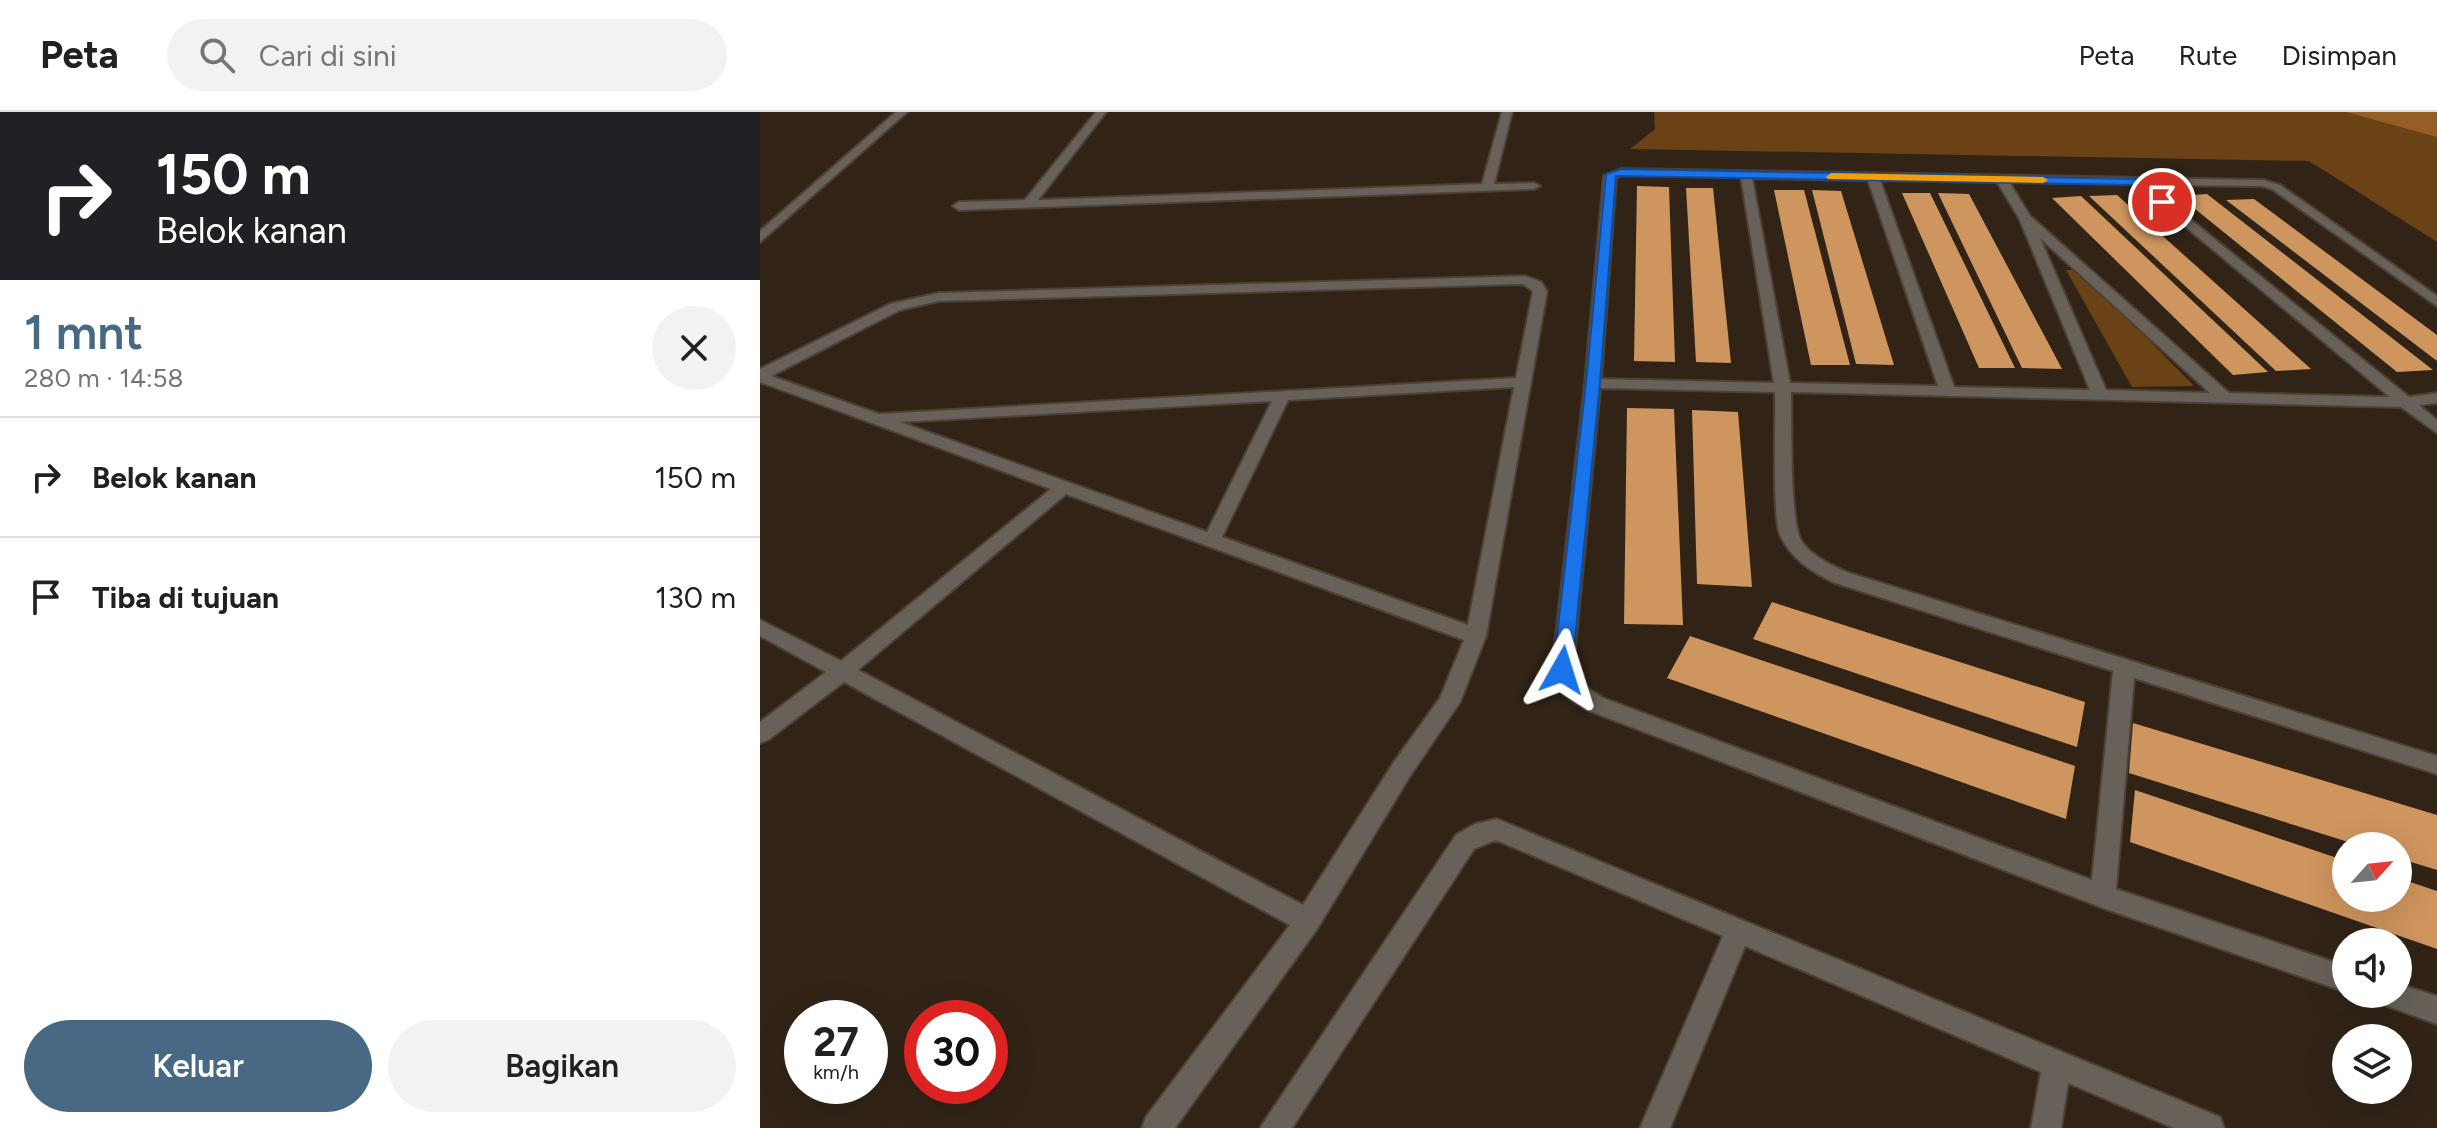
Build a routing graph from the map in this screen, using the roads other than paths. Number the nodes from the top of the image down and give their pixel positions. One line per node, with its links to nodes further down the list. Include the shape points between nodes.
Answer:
1 (902, 112): 13 (street)
2 (1101, 112): 10 (street)
3 (1507, 112): 9 (street)
4 (1746, 175): 5 (street); 17 (street, via 1610,176); 18 (street)
5 (1873, 177): 6 (street); 19 (street)
6 (2001, 179): 7 (street); 12 (street)
7 (2138, 182): 14 (street, via 2273,186); 24 (street)
8 (1534, 186): 9 (street)
9 (1487, 187): 10 (street)
10 (1029, 203): 11 (street)
11 (959, 206)
12 (2025, 218): 20 (street); 22 (street)
13 (760, 238)
14 (2437, 302)
15 (760, 376): 16 (street, via 895,307 939,297 1525,280 1540,291); 25 (street)
16 (1521, 382): 21 (street); 30 (street)
17 (1593, 383): 18 (street); 35 (street, via 1562,670 1578,693 1595,704)
18 (1783, 388): 19 (street); 31 (street, via 1787,528 1790,541 1804,556 1842,578)
19 (1948, 392): 20 (street)
20 (2100, 395): 22 (street)
21 (1282, 396): 25 (street); 28 (street)
22 (2225, 398): 24 (street)
23 (2437, 398): 24 (street)
24 (2404, 402): 26 (street)
25 (876, 419): 27 (street)
26 (2437, 428)
27 (1064, 487): 28 (street); 32 (street)
28 (1212, 540): 30 (street)
29 (760, 627): 32 (street)
30 (1476, 636): 36 (street, via 1449,702)
31 (2124, 669): 34 (street); 35 (street)
32 (843, 671): 33 (street); 36 (street)
33 (760, 734)
34 (2437, 765)
35 (2103, 896): 38 (street)
36 (1308, 921): 42 (street)
37 (1739, 929): 41 (street); 43 (street, via 1509,831 1484,831 1465,842); 44 (street)
38 (2332, 974)
39 (2412, 1002): 40 (street)
40 (2437, 1010)
41 (2057, 1064): 45 (street); 46 (street)
42 (1157, 1128)
43 (1275, 1128)
44 (1655, 1128)
45 (2046, 1128)
46 (2209, 1128)

